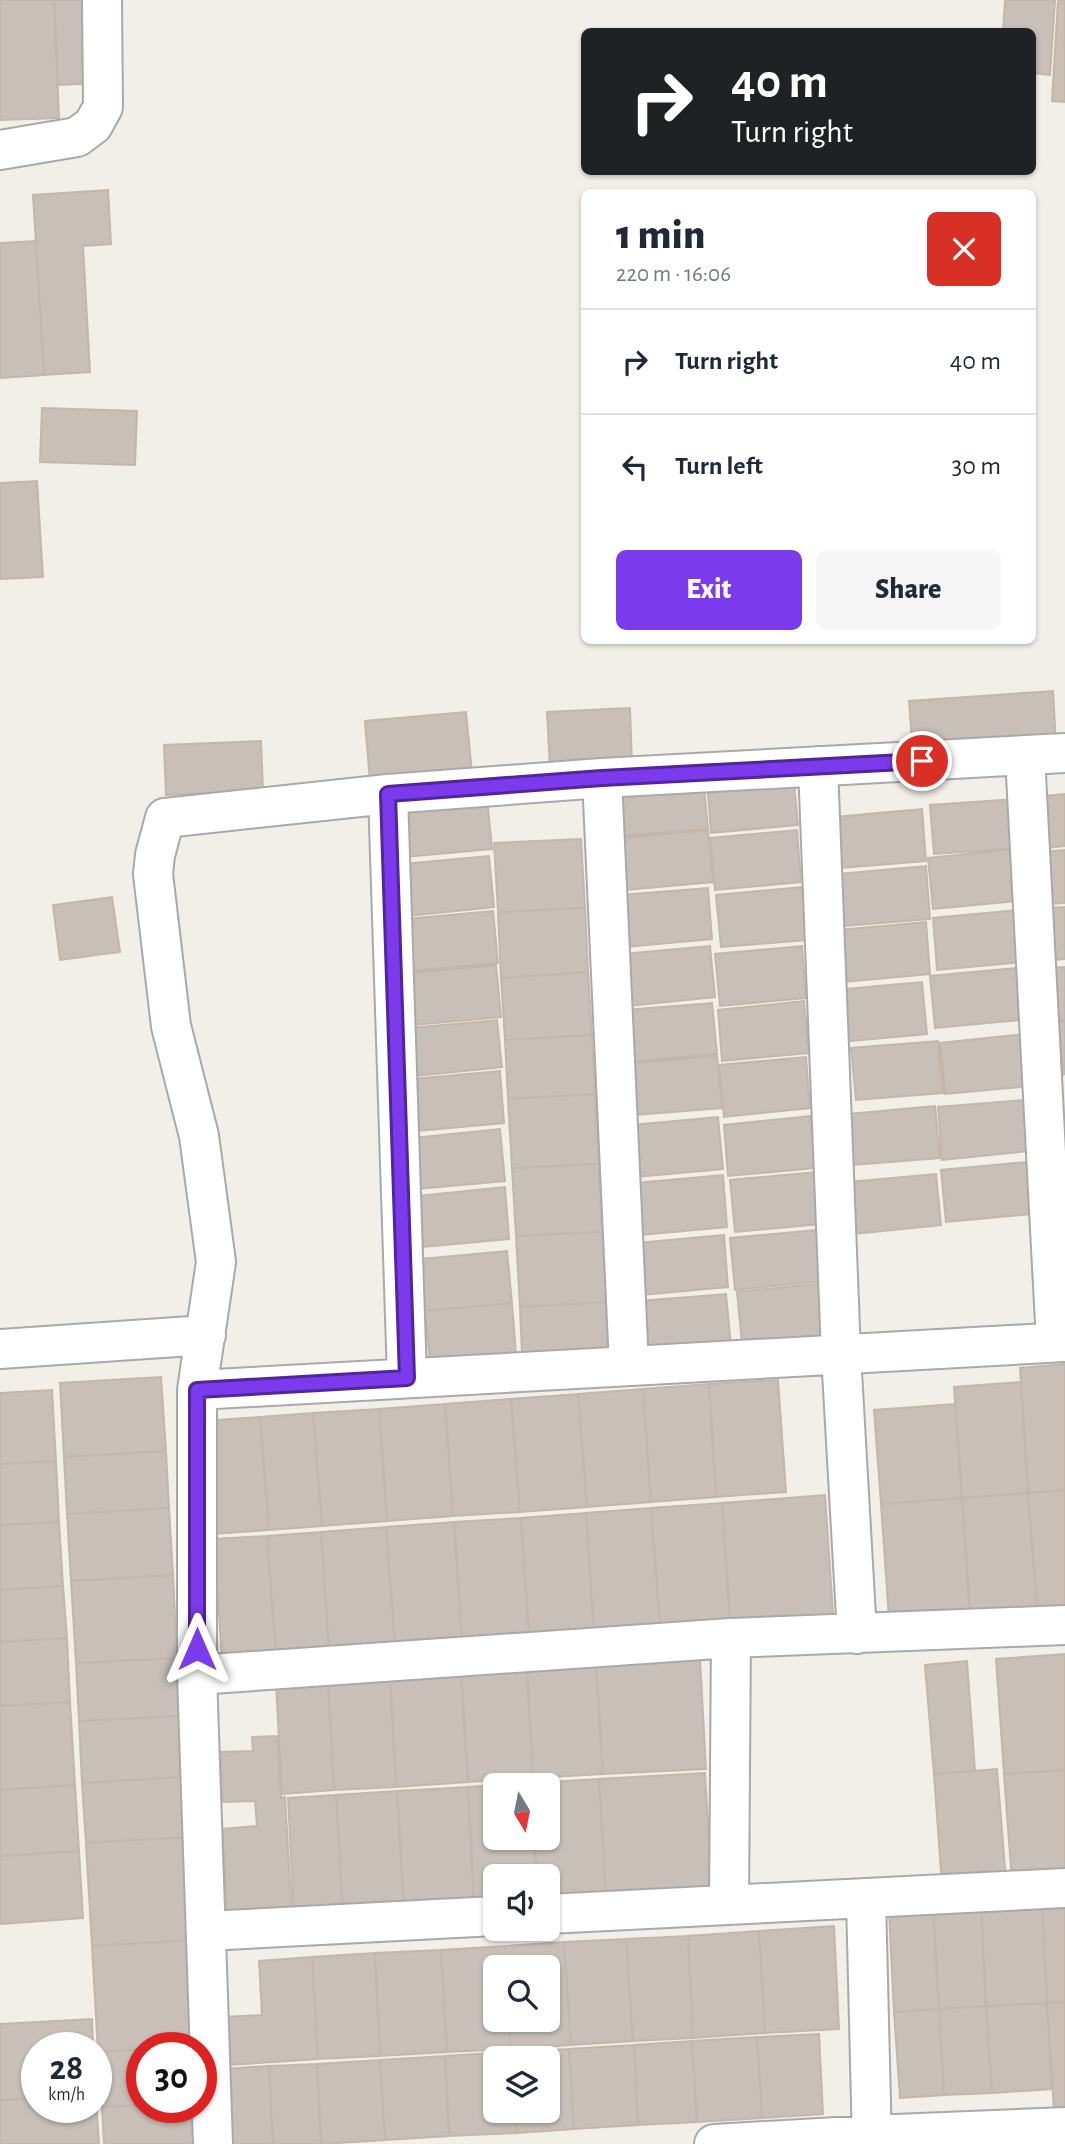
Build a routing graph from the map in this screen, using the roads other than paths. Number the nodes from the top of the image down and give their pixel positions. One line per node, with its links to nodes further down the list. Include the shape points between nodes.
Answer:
1 (102, 0): 2 (street, via 103,107 93,125 77,137)
2 (0, 150)
3 (1065, 753): 4 (street)
4 (1025, 755): 5 (street); 9 (street)
5 (818, 766): 6 (street); 11 (street)
6 (602, 778): 7 (street); 12 (street)
7 (388, 794): 8 (street, via 165,818 153,874 171,1026 199,1136 216,1262); 13 (street)
8 (206, 1335): 10 (street); 14 (street)
9 (1060, 1342): 11 (street)
10 (0, 1349)
11 (841, 1354): 12 (street); 16 (street)
12 (629, 1366): 13 (street)
13 (407, 1378): 14 (street)
14 (197, 1390): 18 (street)
15 (1065, 1625): 16 (street)
16 (857, 1634): 17 (street)
17 (731, 1638): 18 (street); 21 (street)
18 (197, 1675): 24 (street)
19 (1065, 1888): 20 (street)
20 (866, 1899): 21 (street); 26 (street)
21 (729, 1904): 22 (street)
22 (560, 1913)
23 (483, 1917): 24 (street)
24 (206, 1931): 27 (street)
25 (1065, 2127): 26 (street)
26 (871, 2139): 28 (street)
27 (213, 2144)
28 (714, 2144)

